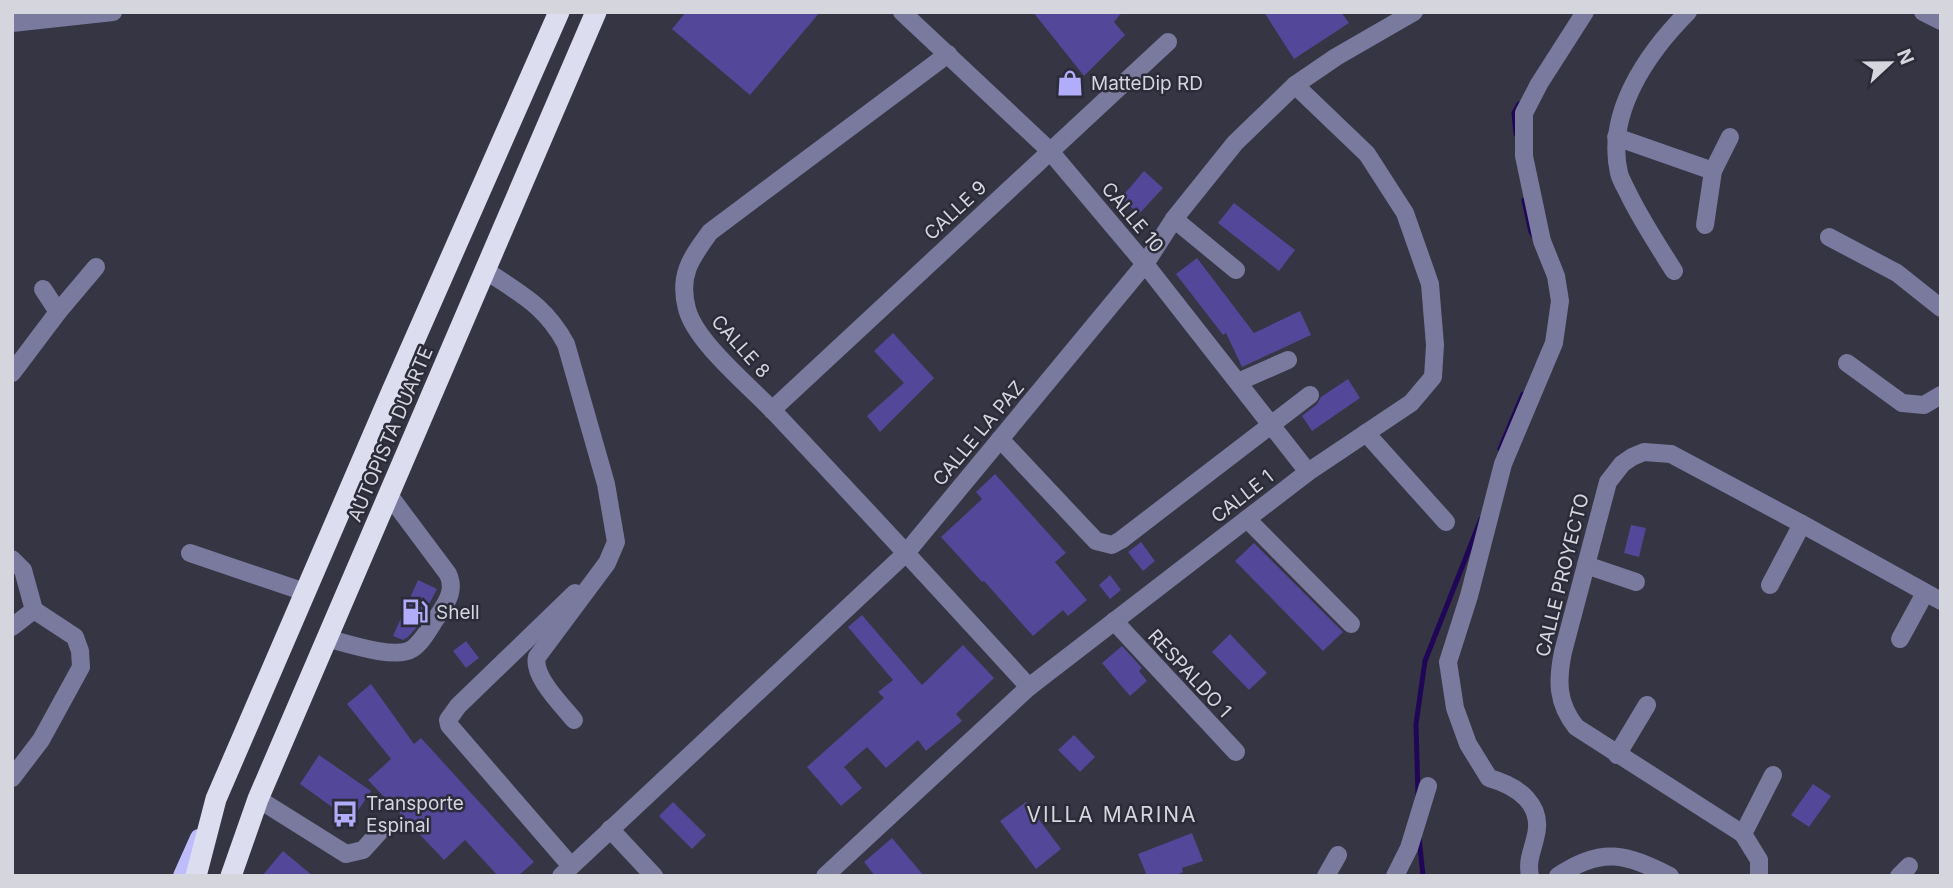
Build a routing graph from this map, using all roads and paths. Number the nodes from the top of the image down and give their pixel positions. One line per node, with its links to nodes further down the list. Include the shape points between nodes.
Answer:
1 (113, 12): 9 (street)
2 (559, 12): 51 (highway, AUTOPISTA DUARTE)
3 (596, 12): 23 (highway, AUTOPISTA DUARTE)
4 (902, 12): 12 (street, CALLE 10)
5 (1414, 12): 13 (street, CALLE LA PAZ)
6 (1584, 12): 81 (street, via 1524,113 1524,156 1560,301 1554,343 1503,464 1448,662 1455,708 1468,744 1489,778 1509,784 1531,801 1538,819)
7 (1688, 12): 14 (street, via 1664,36 1627,97)
8 (1923, 12): 10 (street)
9 (18, 19)
10 (1941, 21)
11 (1168, 42): 16 (street, CALLE 9)
12 (948, 54): 16 (street, CALLE 10); 35 (street, CALLE 8, via 710,232 691,258 683,280 687,310 701,337)
13 (1295, 85): 18 (street, CALLE LA PAZ, via 1236,143); 37 (street, CALLE 1, via 1367,155 1405,213 1430,284 1433,377 1411,403)
14 (1616, 137): 17 (street); 25 (street, via 1619,174)
15 (1730, 137): 17 (street)
16 (1049, 150): 21 (street, CALLE 10); 35 (street, CALLE 9)
17 (1713, 172): 19 (street)
18 (1174, 219): 21 (street, CALLE LA PAZ); 24 (street)
19 (1705, 225)
20 (1829, 237): 27 (street, via 1897,273)
21 (1145, 264): 32 (street, CALLE 10); 38 (street, CALLE LA PAZ)
22 (96, 267): 28 (street)
23 (485, 270): 40 (highway, AUTOPISTA DUARTE); 47 (street, via 540,308 566,344 612,511 616,542)
24 (1236, 270)
25 (1674, 271)
26 (44, 289): 28 (street)
27 (1941, 308)
28 (58, 312): 31 (street)
29 (1288, 360): 32 (street)
30 (1847, 363): 33 (street, via 1902,403 1924,405)
31 (12, 373)
32 (1238, 382): 36 (street, CALLE 10)
33 (1941, 395)
34 (1310, 396): 36 (street)
35 (772, 410): 45 (street, CALLE 8)
36 (1271, 425): 38 (street, via 1112,545 1096,541); 39 (street, CALLE 10)
37 (1366, 433): 39 (street, CALLE 1); 42 (street)
38 (1000, 439): 45 (street, CALLE LA PAZ)
39 (1308, 472): 41 (street, CALLE 1)
40 (389, 495): 57 (highway, AUTOPISTA DUARTE); 57 (street, via 448,574 451,593 420,642 405,653)
41 (1248, 519): 54 (street, CALLE 1); 55 (street)
42 (1447, 523)
43 (1802, 524): 48 (street, CALLE PROYECTO, via 1689,462 1671,454 1644,452 1622,464 1608,482); 50 (street); 52 (street, CALLE PROYECTO)
44 (190, 553): 51 (street)
45 (906, 553): 59 (street, CALLE 8); 70 (street, CALLE LA PAZ)
46 (12, 559): 53 (street, via 23,570)
47 (607, 563): 61 (street, via 537,657 543,681); 73 (street, via 448,720)
48 (1586, 565): 49 (street); 63 (street, CALLE PROYECTO, via 1563,653 1559,696 1576,727)
49 (1636, 582)
50 (1770, 585)
51 (305, 592): 67 (highway, AUTOPISTA DUARTE)
52 (1933, 597): 58 (street)
53 (34, 610): 56 (street); 65 (street, via 75,637 81,667 41,740)
54 (1114, 621): 59 (street, CALLE 1); 62 (street, RESPALDO 1)
55 (1351, 624)
56 (12, 627)
57 (326, 638): 68 (highway, AUTOPISTA DUARTE)
58 (1900, 639)
59 (1030, 687): 78 (street, CALLE 1)
60 (1647, 705): 63 (street)
61 (574, 720)
62 (1236, 752)
63 (1617, 755): 71 (street, CALLE PROYECTO)
64 (1773, 775): 71 (street)
65 (12, 778)
66 (1428, 786): 80 (street, via 1409,848)
67 (216, 799): 74 (main road, AUTOPISTA DUARTE); 75 (highway, AUTOPISTA DUARTE)
68 (258, 799): 69 (street, via 346,854 363,850); 76 (highway, AUTOPISTA DUARTE)
69 (383, 828)
70 (610, 829): 73 (street, CALLE LA PAZ); 77 (street)
71 (1743, 834): 84 (street, via 1759,860)
72 (1338, 855): 79 (street)
73 (566, 871)
74 (182, 876)
75 (196, 876)
76 (231, 876)
77 (654, 876)
78 (825, 876)
79 (1326, 876)
80 (1395, 876)
81 (1530, 876)
82 (1558, 876): 83 (street, via 1606,856 1624,856)
83 (1670, 876)
84 (1759, 876)

